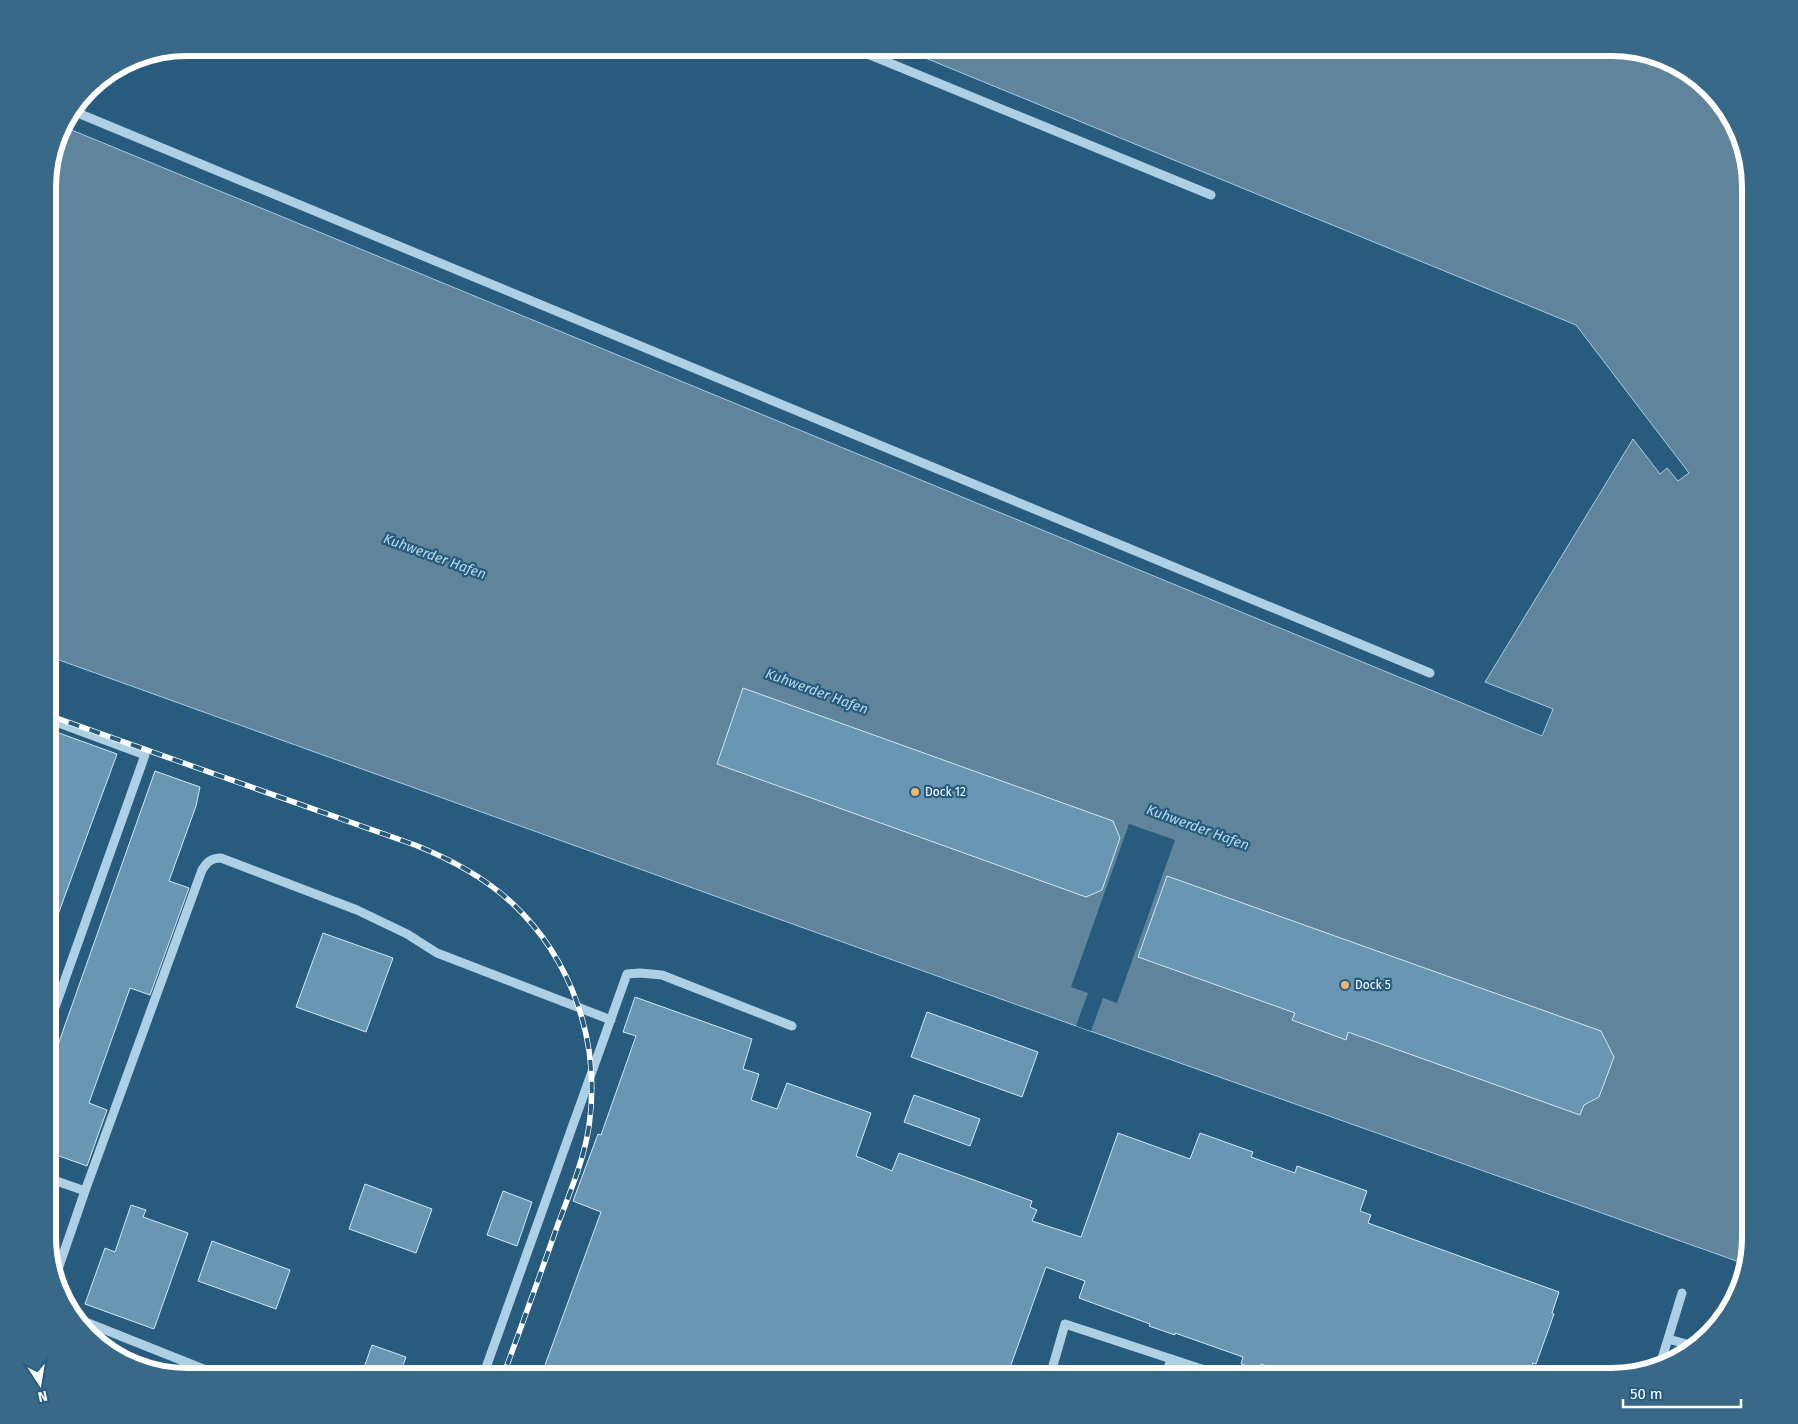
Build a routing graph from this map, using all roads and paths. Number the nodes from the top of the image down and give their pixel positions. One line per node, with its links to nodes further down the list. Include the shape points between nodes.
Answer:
1 (874, 57): 3 (lane)
2 (79, 114): 4 (lane)
3 (1211, 195)
4 (1430, 673)
5 (57, 721): 6 (lane, via 145,755)
6 (57, 1002)
7 (610, 1020): 8 (lane, via 627,974 640,973 662,975); 10 (lane, via 437,953 407,934 357,910 214,858 202,870); 21 (lane)
8 (792, 1026)
9 (57, 1181): 10 (lane)
10 (85, 1191): 11 (lane)
11 (60, 1265)
12 (1682, 1293): 16 (lane)
13 (92, 1326): 14 (lane)
14 (101, 1330): 15 (lane); 20 (lane)
15 (100, 1334)
16 (1668, 1339): 17 (lane); 18 (lane)
17 (1686, 1344)
18 (1662, 1357)
19 (1172, 1359): 22 (lane, via 1066,1324); 23 (lane); 24 (lane)
20 (200, 1368)
21 (486, 1368)
22 (1052, 1368)
23 (1168, 1368)
24 (1199, 1368)

